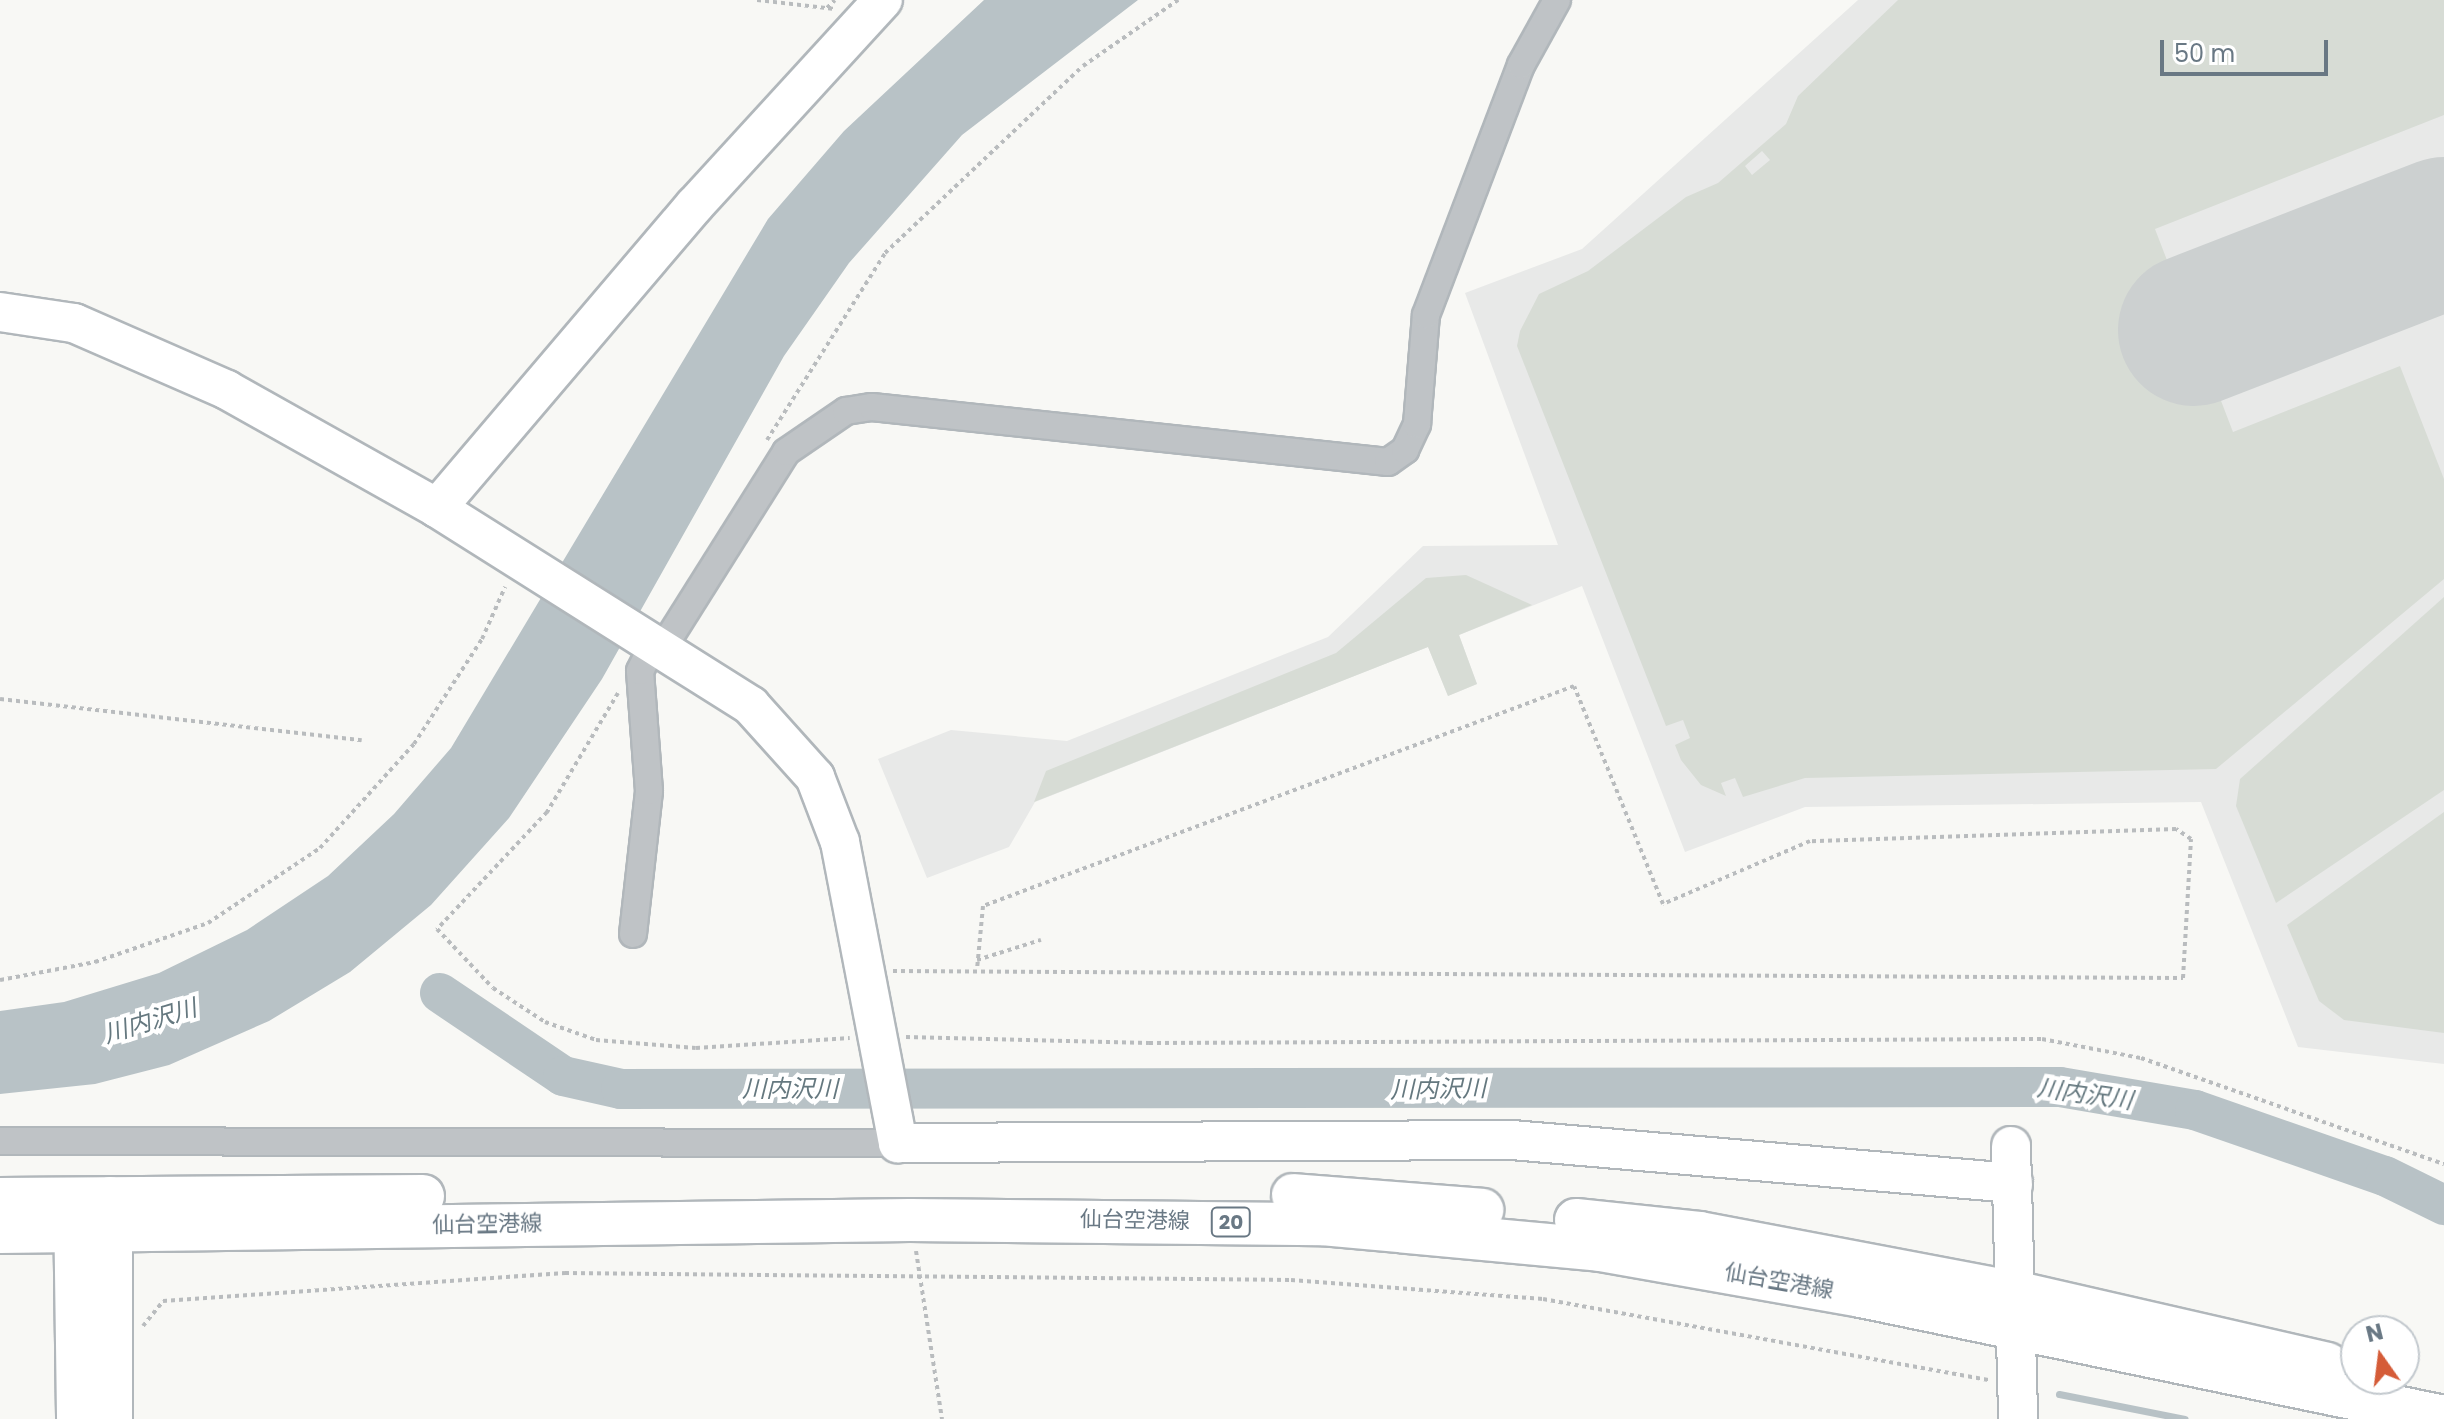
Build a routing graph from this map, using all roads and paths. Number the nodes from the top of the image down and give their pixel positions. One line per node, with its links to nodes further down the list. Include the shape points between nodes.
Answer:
1 (757, 0): 5 (path)
2 (1178, 0): 7 (path, via 1083,66 885,253 764,438)
3 (1557, 0): 7 (street, via 1463,207 1426,315 1417,424 1405,450 1388,462 872,407 821,423)
4 (862, 4): 5 (path); 5 (path); 8 (street)
5 (827, 8)
6 (0, 312): 8 (street, via 74,323 227,390)
7 (786, 452): 10 (street)
8 (437, 508): 9 (street)
9 (521, 562): 10 (street); 18 (path, via 438,709 387,778 320,848 194,928 95,962)
10 (652, 649): 13 (street, via 649,791); 17 (street, via 751,706 815,777 840,842); 19 (path, via 609,704 547,812 437,929 493,988 545,1022 596,1040 696,1048)
11 (0, 699): 12 (path)
12 (362, 740)
13 (633, 934)
14 (1041, 940): 15 (path)
15 (977, 960): 16 (path); 16 (path, via 983,906 1574,686 1663,904 1810,841 2176,829 2191,839 2183,978)
16 (977, 970): 17 (path)
17 (867, 971): 19 (street)
18 (0, 980)
19 (880, 1042): 20 (street); 23 (path, via 2042,1039 2141,1058)
20 (897, 1135): 21 (street); 24 (street, via 1512,1140)
21 (0, 1141)
22 (2011, 1146): 24 (street)
23 (2444, 1164)
24 (2013, 1183): 29 (street)
25 (0, 1199): 26 (main road, 仙台空港線 / 20)
26 (93, 1215): 27 (main road, 仙台空港線 / 20); 29 (main road, 仙台空港線 / 20, via 1054,1191 1363,1198 1699,1233); 36 (highway); 37 (highway)
27 (0, 1232)
28 (922, 1280): 30 (path, via 565,1273 227,1295 163,1301 140,1329); 34 (path, via 1291,1280 1543,1299); 38 (path)
29 (2019, 1310): 31 (main road, 仙台空港線 / 20); 34 (street); 35 (main road, 仙台空港線 / 20)
30 (140, 1344)
31 (2340, 1367)
32 (2420, 1384): 33 (main road)
33 (2444, 1389)
34 (2018, 1402)
35 (2444, 1417)
36 (79, 1419)
37 (110, 1419)
38 (942, 1419)

